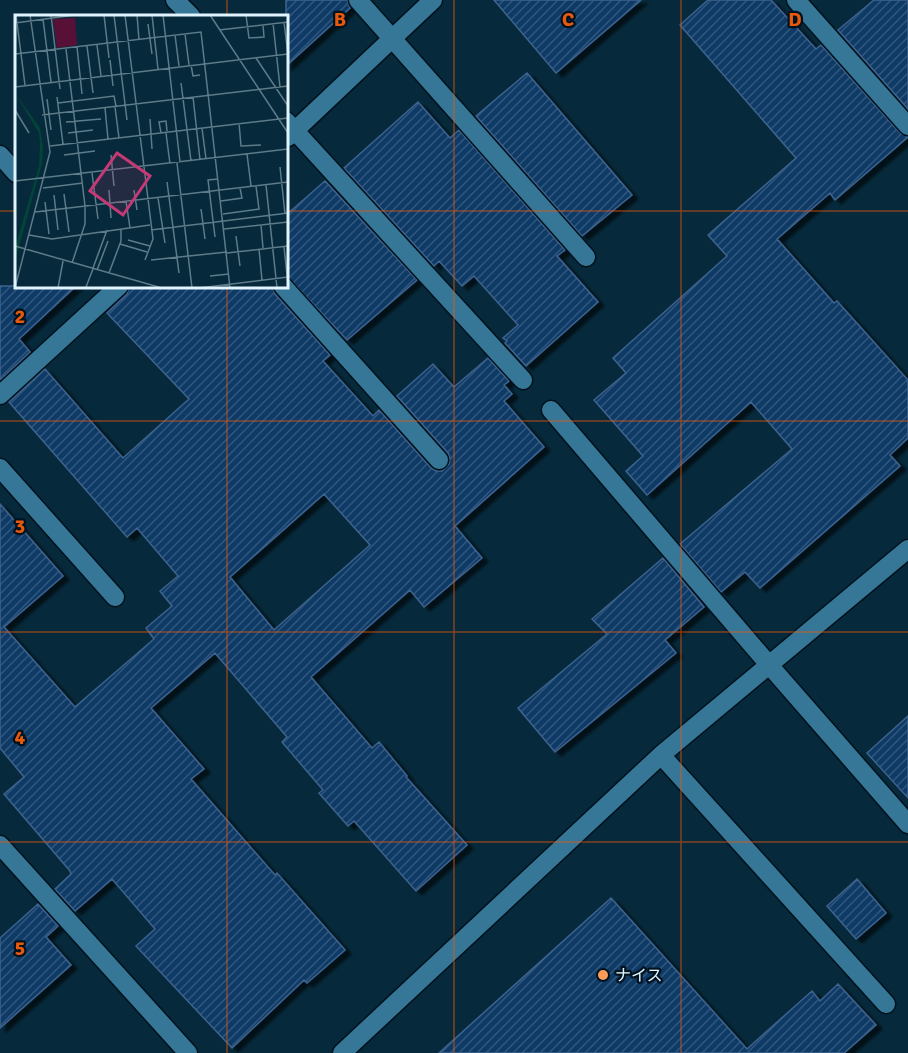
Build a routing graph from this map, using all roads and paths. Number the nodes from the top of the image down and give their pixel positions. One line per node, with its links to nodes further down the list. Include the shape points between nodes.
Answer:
1 (176, 0): 5 (street)
2 (358, 0): 6 (street)
3 (433, 0): 6 (street)
4 (796, 0): 7 (street)
5 (190, 15)
6 (391, 39): 8 (street); 11 (street)
7 (908, 126)
8 (289, 130): 14 (street)
9 (0, 155): 10 (street)
10 (15, 172)
11 (586, 257)
12 (117, 288): 15 (street)
13 (285, 288): 17 (street)
14 (523, 380)
15 (0, 395)
16 (551, 410): 21 (street)
17 (438, 460)
18 (0, 468): 20 (street)
19 (908, 549): 21 (street)
20 (115, 597)
21 (770, 666): 22 (street); 23 (street)
22 (661, 755): 25 (street); 27 (street)
23 (908, 824)
24 (0, 845): 26 (street)
25 (886, 1004)
26 (188, 1053)
27 (342, 1053)

